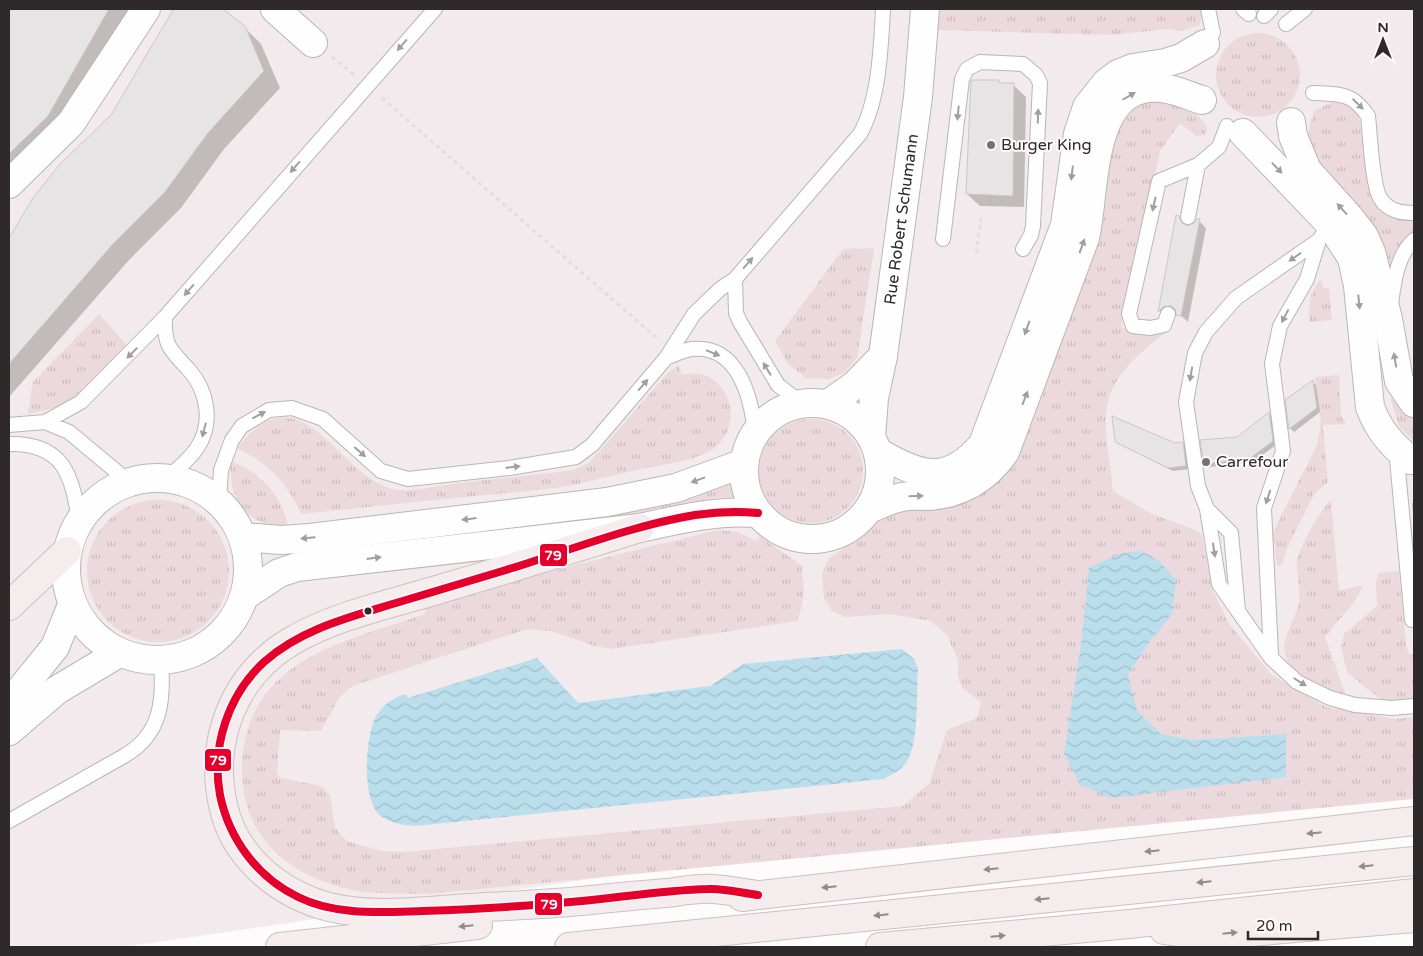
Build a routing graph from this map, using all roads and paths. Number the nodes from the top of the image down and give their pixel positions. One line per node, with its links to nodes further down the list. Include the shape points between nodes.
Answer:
1 (146, 9): 17 (street, via 71,123)
2 (274, 9): 10 (street)
3 (434, 9): 11 (lane, one-way to 11)
4 (883, 9): 26 (lane, one-way to 4, via 853,143 869,119)
5 (926, 9): 31 (street, Rue Robert Schumann, via 918,96)
6 (1208, 9): 9 (lane)
7 (1305, 9): 8 (lane)
8 (1286, 24)
9 (1209, 39): 40 (street, one-way to 40, via 1181,58 1118,74 1106,83 1087,107 1078,134 1065,225 983,444 962,465 934,473 910,470)
10 (313, 43): 11 (path)
11 (368, 85): 28 (lane, one-way to 28); 30 (path)
12 (1313, 93): 18 (lane, one-way to 18, via 1351,97 1361,104 1368,116 1380,198 1392,210)
13 (1202, 100): 46 (street, one-way to 13, via 902,496 930,496 960,490 974,484 997,463 1005,452 1085,238 1101,132 1108,118 1118,103 1146,88 1162,88)
14 (1291, 122): 29 (street, one-way to 14, via 1376,268 1364,236 1307,170)
15 (1235, 130): 16 (lane); 21 (street, one-way to 21)
16 (1198, 165): 20 (lane); 27 (lane, one-way to 27, via 1159,180 1129,314 1133,326 1150,328 1164,324)
17 (9, 184)
18 (1414, 212)
19 (981, 217): 25 (path)
20 (1188, 217)
21 (1325, 232): 41 (street, one-way to 41, via 1352,258 1358,286 1370,407 1376,425); 47 (lane, one-way to 47, via 1236,298 1206,332 1195,353 1186,402 1198,486); 59 (lane, one-way to 59, via 1307,279 1280,326 1272,364 1283,451 1264,508)
22 (943, 239): 24 (lane, one-way to 22, via 1033,226 1040,82 1023,64 980,62 967,69 962,79)
23 (1414, 240): 29 (lane, via 1408,245 1396,276)
24 (1023, 249)
25 (976, 253)
26 (735, 279): 32 (lane, via 694,314); 34 (lane, one-way to 26, via 778,385 740,322 736,313)
27 (1168, 314)
28 (165, 317): 36 (lane, one-way to 36, via 81,402); 43 (lane, one-way to 43, via 167,346 198,381 207,406 206,422 197,448)
29 (1388, 319): 33 (street, one-way to 29, via 1399,381)
30 (664, 343)
31 (883, 356): 35 (street, via 855,385); 40 (street, Rue Robert Schumann, via 874,398)
32 (666, 358): 38 (lane, one-way to 38, via 696,349 707,350 728,362 737,371 749,395); 45 (lane, one-way to 32, via 221,470 232,440 242,426 269,410 292,408 323,420 381,471 395,476 408,479 509,468 576,457 592,445)
33 (1414, 403)
34 (801, 404): 35 (street); 38 (street, via 775,414)
35 (828, 404): 40 (street, via 860,422)
36 (45, 422): 37 (lane); 44 (lane, via 69,432)
37 (9, 424)
38 (755, 432): 42 (street)
39 (9, 444): 49 (lane, via 29,444 56,457 69,474)
40 (874, 444): 46 (street, via 880,471 878,491)
41 (1405, 454): 57 (lane)
42 (744, 463): 48 (street, via 749,498); 51 (street, one-way to 51, via 676,488 607,502 310,538)
43 (168, 478): 44 (street); 45 (street, via 195,486)
44 (130, 482): 49 (street, via 92,504)
45 (219, 501): 51 (street)
46 (869, 508): 48 (street, via 854,524 836,535 814,539 793,537 774,528)
47 (1207, 509): 56 (lane, one-way to 56, via 1219,584); 56 (lane, via 1231,534)
48 (758, 513): 50 (street, via 724,512)
49 (79, 521): 52 (street)
50 (640, 528): 53 (street, one-way to 50, via 279,573 297,566); 68 (highway, via 338,621 290,643 264,662 246,682 224,724 218,781 225,815 234,836 250,859 271,880 299,898 354,911 438,910 711,889)
51 (243, 537): 53 (street, via 249,567)
52 (67, 551): 54 (street, via 65,579); 55 (highway)
53 (246, 595): 60 (street, via 235,619 218,638 196,652)
54 (72, 605): 58 (street, via 89,631 100,642); 61 (street, via 55,648)
55 (9, 606)
56 (1239, 613): 59 (lane)
57 (1412, 620)
58 (120, 653): 60 (street, via 144,660); 63 (street, via 57,690)
59 (1271, 658): 62 (lane, one-way to 62, via 1297,682 1330,698 1355,705)
60 (161, 660): 64 (lane, via 161,702 153,730 145,739 130,753)
61 (9, 704)
62 (1414, 706)
63 (9, 731)
64 (9, 821)
65 (1414, 822): 68 (highway, one-way to 68)
66 (1414, 861): 72 (highway, one-way to 72)
67 (1414, 893): 70 (highway)
68 (758, 895): 71 (highway, one-way to 71)
69 (1414, 918): 70 (highway, one-way to 69, via 1203,936)
70 (1130, 924): 73 (highway, one-way to 70)
71 (280, 947)
72 (569, 947)
73 (880, 947)

